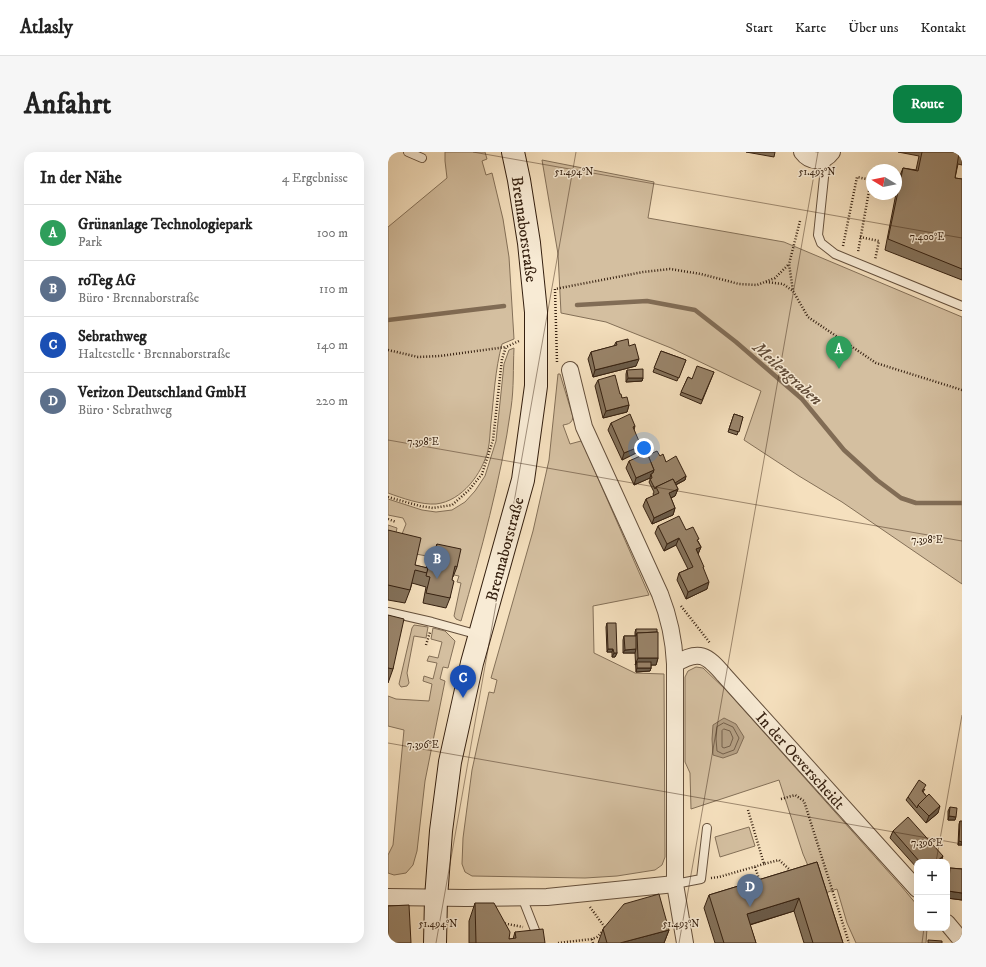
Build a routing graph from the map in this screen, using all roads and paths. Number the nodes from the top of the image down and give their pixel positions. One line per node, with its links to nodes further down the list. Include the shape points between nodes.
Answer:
1 (408, 152): 5 (lane)
2 (512, 152): 15 (main road, Brennaborstraße, via 529,243 536,312)
3 (802, 152): 4 (street, via 813,160 820,160)
4 (829, 155): 14 (lane, via 818,235 821,244 836,254)
5 (422, 158)
6 (800, 221): 10 (path)
7 (860, 237): 8 (path, via 871,180 857,178 844,243); 9 (path); 11 (path, via 878,241)
8 (840, 247)
9 (860, 256)
10 (788, 264): 12 (path, via 775,278); 13 (path)
11 (874, 264)
12 (764, 282): 13 (path, via 783,284); 18 (path, via 757,285 739,284 670,269 642,272 555,290)
13 (793, 291): 19 (path, via 808,318 876,362)
14 (962, 306)
15 (536, 340): 16 (path, via 517,342); 26 (main road, Brennaborstraße, via 536,386 523,480)
16 (506, 347): 17 (path, via 418,358); 20 (path, via 502,359 493,440 482,474 452,505 433,508)
17 (388, 350)
18 (564, 367): 23 (street, via 584,427)
19 (962, 390)
20 (388, 497)
21 (388, 519): 22 (path)
22 (396, 522)
23 (660, 594): 28 (street, via 674,642); 29 (path, via 678,602 711,644)
24 (388, 612): 26 (lane)
25 (430, 635): 27 (path)
26 (480, 635): 42 (main road, Brennaborstraße, via 463,698 450,762)
27 (426, 645)
28 (675, 664): 29 (street, In der Oeverscheidt, via 687,656 700,655 709,659); 37 (street)
29 (718, 668): 39 (street, In der Oeverscheidt)
30 (781, 799): 59 (path, via 795,795 804,801)
31 (748, 810): 33 (path)
32 (706, 828): 37 (lane, via 701,879)
33 (764, 864): 34 (path); 35 (path, via 779,860)
34 (755, 867): 36 (path); 38 (path)
35 (789, 869)
36 (719, 877)
37 (675, 884): 41 (street, via 547,897); 58 (street)
38 (761, 884)
39 (914, 886)
40 (388, 897): 42 (street)
41 (522, 897): 42 (street); 50 (lane)
42 (436, 898): 54 (main road, Brennaborstraße)
43 (589, 905): 49 (path)
44 (501, 917): 45 (path)
45 (502, 923): 48 (path); 50 (path)
46 (610, 923): 49 (path)
47 (950, 927): 53 (street)
48 (503, 928)
49 (606, 928): 51 (path); 52 (path)
50 (534, 929): 55 (lane)
51 (609, 932)
52 (592, 939): 56 (path); 57 (path)
53 (962, 941)
54 (435, 943)
55 (540, 943)
56 (558, 943)
57 (593, 943)
58 (685, 943)
59 (849, 943)

